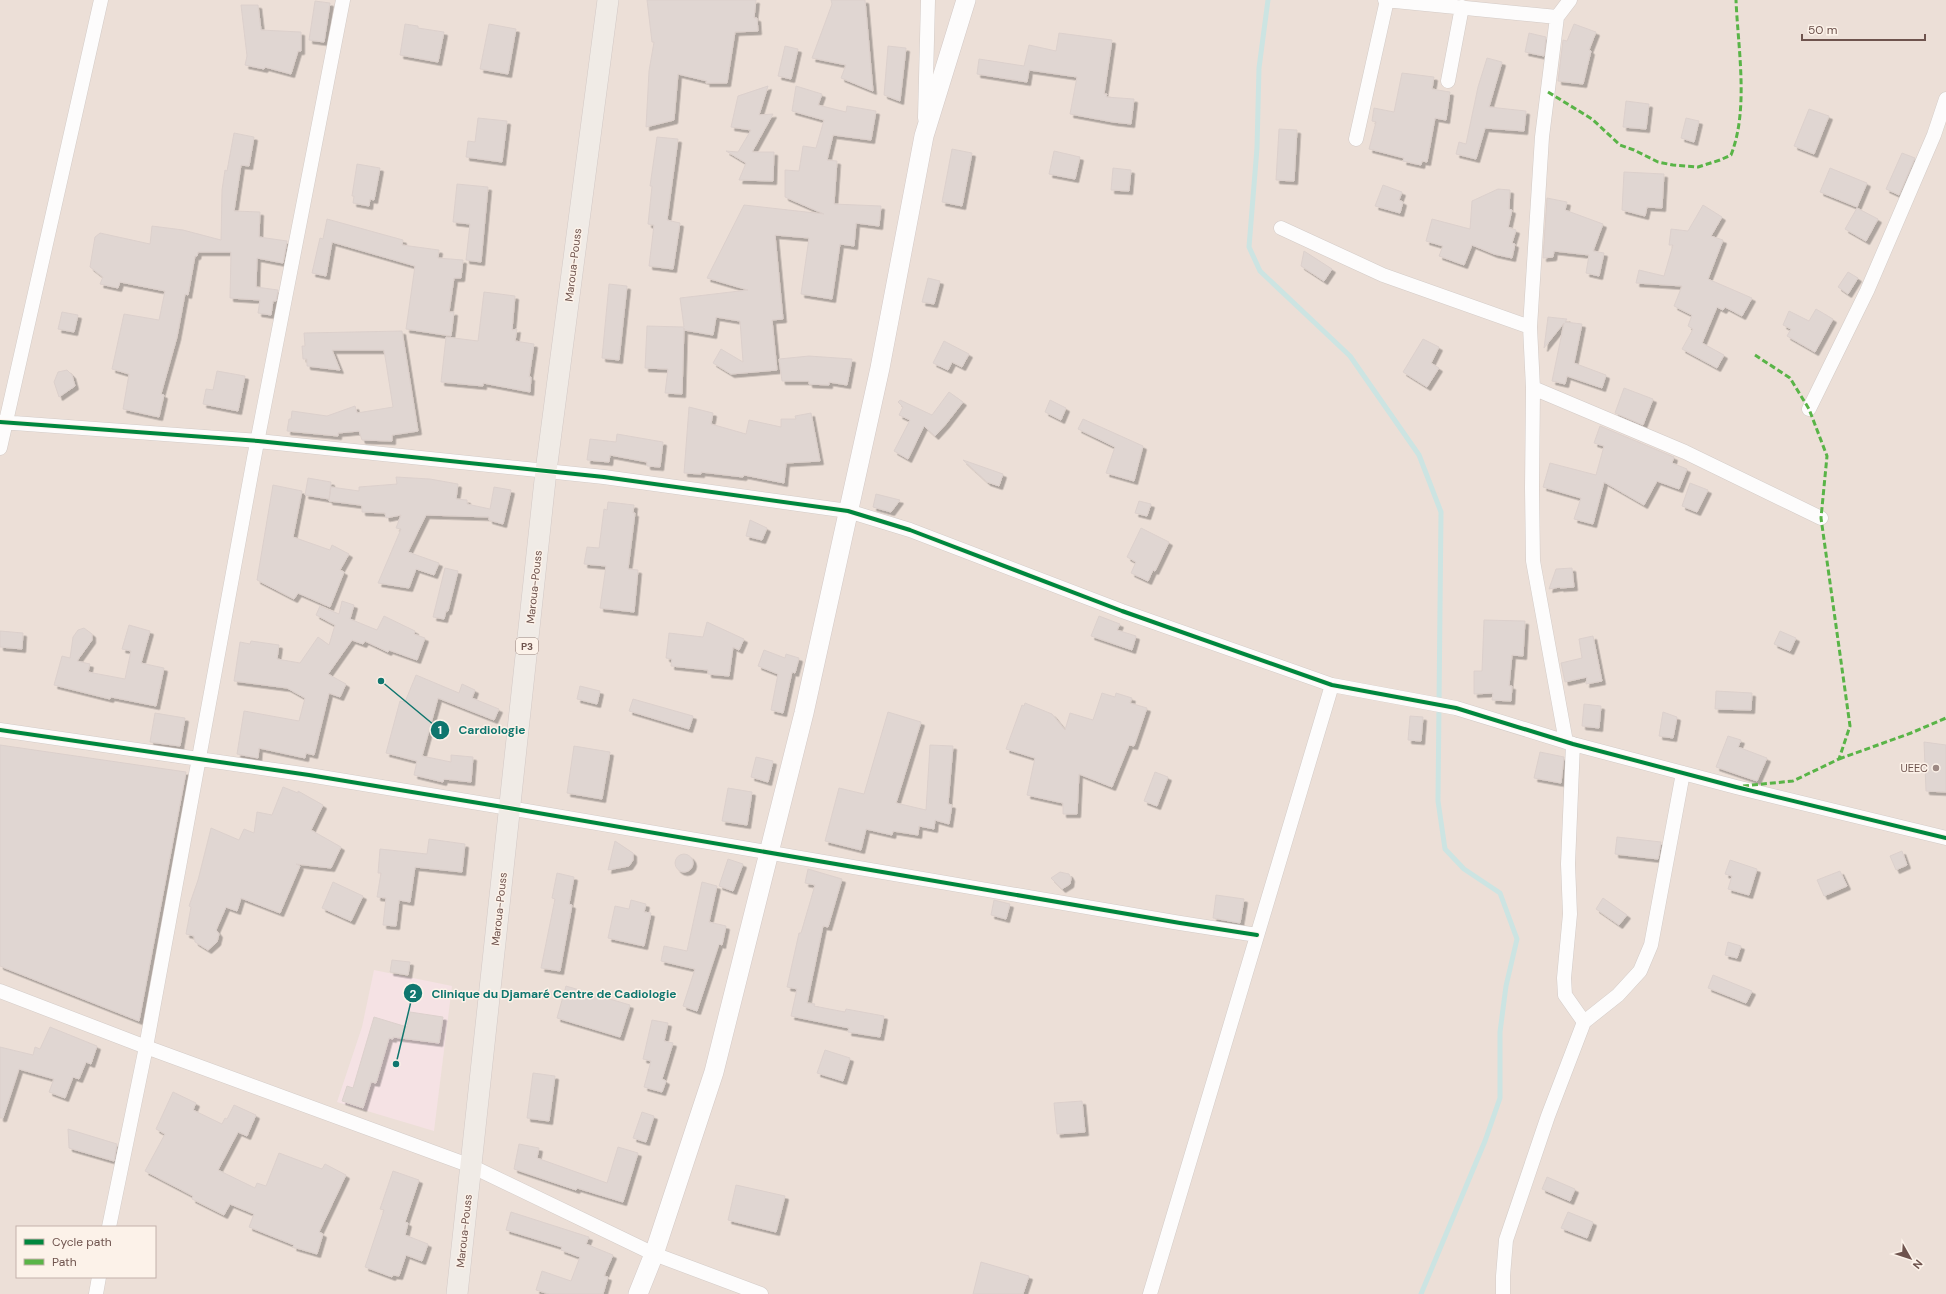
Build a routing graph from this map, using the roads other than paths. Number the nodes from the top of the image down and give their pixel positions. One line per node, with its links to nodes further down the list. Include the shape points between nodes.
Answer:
1 (101, 0): 19 (street)
2 (343, 0): 20 (street)
3 (608, 0): 22 (main road, Maroua-Pouss / P3)
4 (928, 0): 12 (street)
5 (966, 0): 12 (main road)
6 (1386, 0): 8 (street); 14 (street)
7 (1570, 0): 9 (street)
8 (1462, 7): 9 (street); 10 (street)
9 (1558, 17): 16 (street, via 1542,137)
10 (1448, 82)
11 (1946, 99): 13 (street)
12 (924, 136): 23 (main road, via 880,368)
13 (1940, 137): 18 (street)
14 (1356, 139)
15 (1280, 228): 16 (street, via 1383,275)
16 (1530, 327): 17 (street)
17 (1533, 388): 24 (street, via 1685,452); 27 (street, via 1533,561)
18 (1809, 409)
19 (3, 422): 20 (street); 21 (street)
20 (258, 441): 22 (street); 28 (street)
21 (0, 448)
22 (546, 472): 23 (street, via 604,477); 30 (main road, Maroua-Pouss / P3)
23 (848, 511): 25 (street, via 910,530 1122,611); 32 (main road, via 804,713)
24 (1821, 518)
25 (1332, 685): 27 (street, via 1456,708); 33 (street)
26 (0, 730): 28 (street)
27 (1570, 743): 29 (street); 35 (street, via 1570,914 1564,978 1565,995)
28 (200, 759): 30 (street); 36 (street)
29 (1684, 773): 31 (street); 35 (street, via 1651,945 1640,971 1618,995)
30 (509, 808): 32 (street); 37 (main road, Maroua-Pouss / P3)
31 (1946, 838)
32 (769, 853): 33 (street); 39 (main road, via 714,1072)
33 (1257, 935): 45 (street)
34 (0, 991): 36 (street)
35 (1584, 1022): 46 (street, via 1506,1240)
36 (146, 1047): 37 (street); 38 (street)
37 (471, 1166): 39 (street); 42 (main road, Maroua-Pouss / P3)
38 (110, 1226)
39 (654, 1254): 43 (main road); 44 (street)
40 (100, 1278): 41 (street)
41 (96, 1294)
42 (457, 1294)
43 (638, 1294)
44 (762, 1294)
45 (1150, 1294)
46 (1503, 1294)

